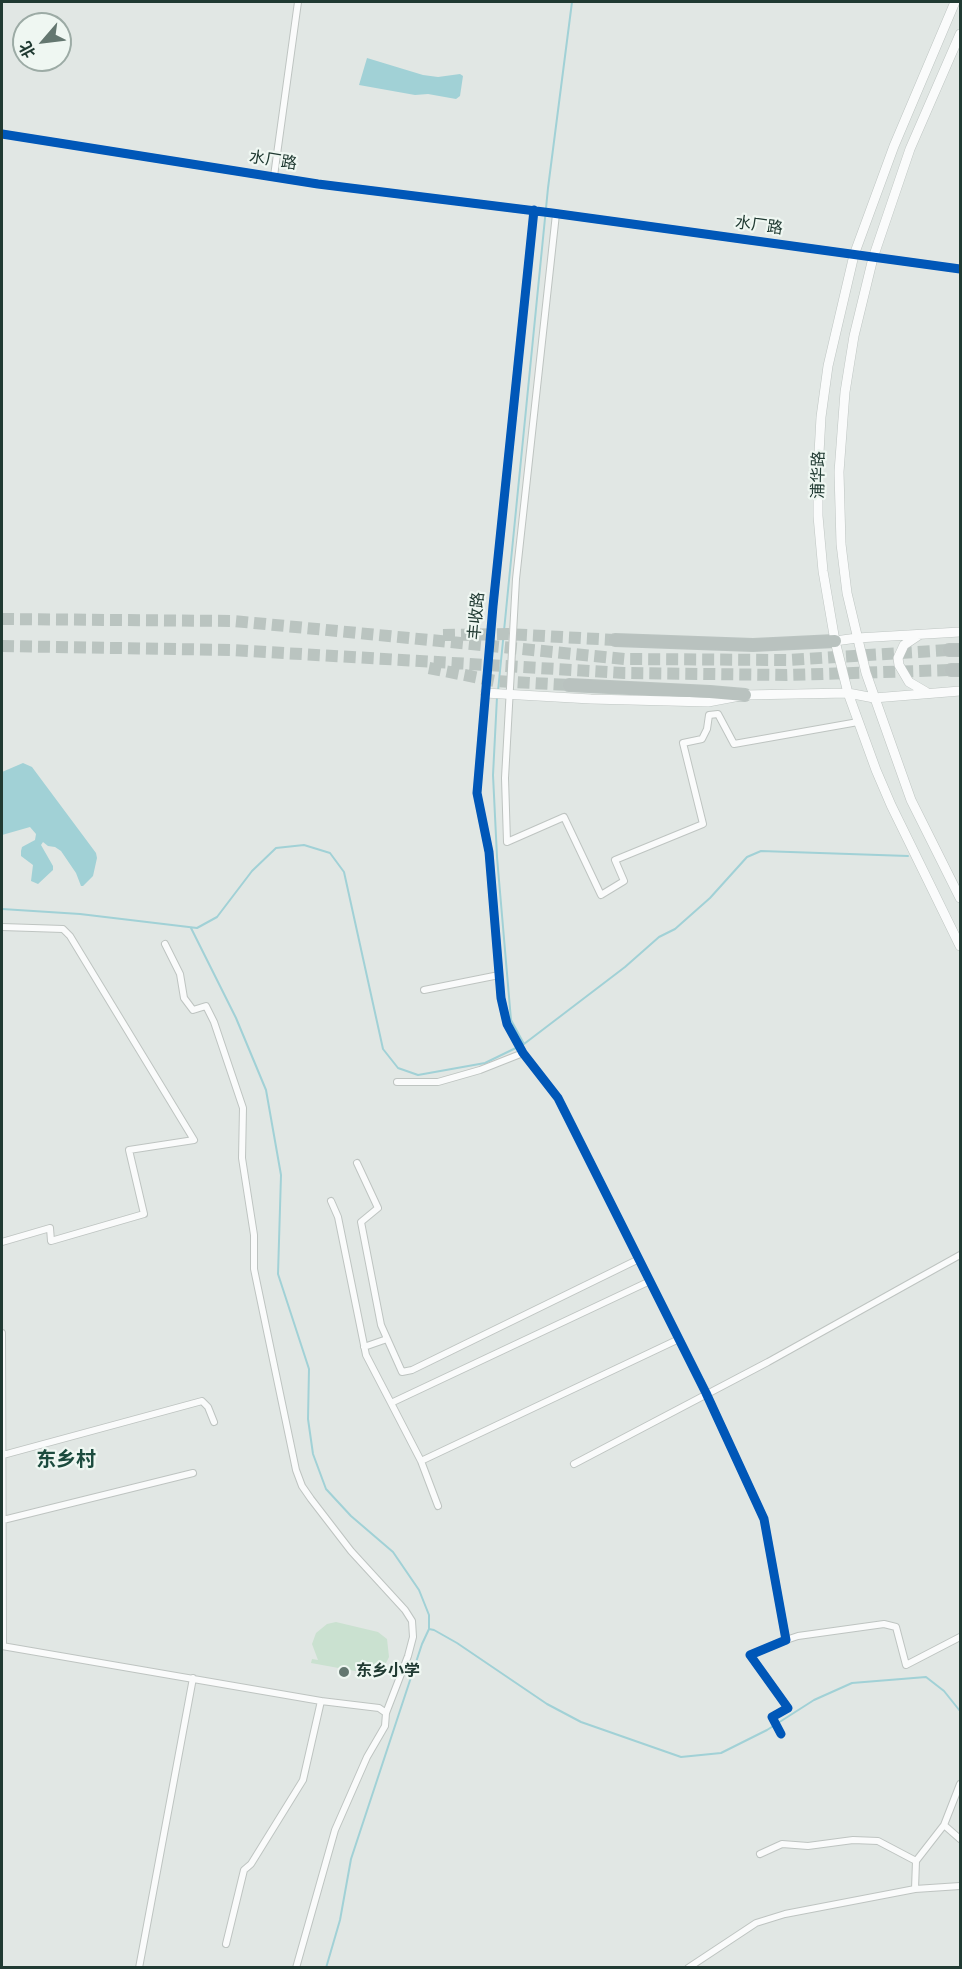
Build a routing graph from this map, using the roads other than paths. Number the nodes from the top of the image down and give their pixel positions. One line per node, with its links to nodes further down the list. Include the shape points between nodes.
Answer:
1 (298, 2): 5 (street)
2 (956, 2): 8 (main road, 浦华路, via 894,146)
3 (960, 34): 9 (main road, 浦华路, via 910,149)
4 (2, 134): 5 (street, 水厂路)
5 (274, 176): 6 (street, 水厂路)
6 (538, 211): 7 (street, 水厂路); 18 (street, 丰收路)
7 (554, 213): 8 (street, 水厂路); 23 (street, via 516,579 505,778 507,842 564,817 601,895 624,881 615,860 703,824 682,743 702,739 709,716 718,714 734,744)
8 (854, 255): 9 (street, 水厂路); 15 (main road, 浦华路, via 828,366 818,471 823,571)
9 (873, 258): 10 (street); 13 (main road, 浦华路, via 854,336 838,472 841,544)
10 (960, 269)
11 (960, 632): 12 (main road)
12 (921, 634): 13 (main road); 20 (main road, via 904,645 899,665 909,682)
13 (857, 638): 15 (main road); 22 (main road, 浦华路)
14 (615, 640): 15 (highway, via 753,645)
15 (835, 641): 19 (main road, 浦华路)
16 (569, 685): 21 (highway)
17 (960, 692): 20 (main road)
18 (485, 693): 21 (main road, via 708,702); 28 (street, 丰收路, via 477,793 489,852)
19 (848, 693): 21 (main road); 22 (main road); 23 (main road, 浦华路)
20 (933, 693): 22 (main road)
21 (745, 695)
22 (874, 698): 24 (main road, 浦华路, via 911,800)
23 (858, 722): 27 (main road, 浦华路, via 913,852)
24 (960, 898)
25 (2, 927): 34 (street, via 63,929 70,936 194,1140 129,1150 144,1214 51,1241 50,1228)
26 (165, 944): 56 (street, via 180,974 184,998 192,1010 206,1006 214,1022 243,1108 242,1158 254,1235 254,1269 296,1470 311,1499 412,1621 408,1656)
27 (960, 946)
28 (499, 975): 29 (street); 30 (street, 丰收路, via 507,1024)
29 (424, 990)
30 (524, 1053): 31 (street, via 438,1082); 36 (street, 丰收路, via 558,1098)
31 (397, 1082)
32 (357, 1163): 39 (street, via 378,1208 361,1222 381,1326)
33 (331, 1202): 41 (street, via 338,1217)
34 (2, 1242)
35 (960, 1255): 42 (street)
36 (639, 1259): 37 (street, 丰收路); 39 (street, via 412,1370 402,1372)
37 (650, 1281): 40 (street, 丰收路); 43 (street)
38 (2, 1333): 45 (street)
39 (387, 1339): 41 (street)
40 (679, 1339): 42 (street, 丰收路); 46 (street)
41 (364, 1347): 43 (street)
42 (706, 1393): 47 (street); 52 (street, 丰收路, via 764,1519)
43 (391, 1403): 46 (street)
44 (214, 1422): 45 (street, via 202,1401)
45 (3, 1455): 50 (street)
46 (421, 1461): 49 (street)
47 (574, 1464)
48 (193, 1473): 50 (street)
49 (438, 1506)
50 (3, 1520): 53 (street)
51 (960, 1637): 52 (street, via 906,1665 896,1627 884,1624)
52 (786, 1640): 57 (street, via 750,1655 788,1708 772,1717)
53 (2, 1646): 54 (street)
54 (193, 1678): 55 (street); 66 (street)
55 (321, 1701): 56 (street, via 379,1707); 65 (street, via 303,1780 244,1870)
56 (386, 1713): 67 (street, via 385,1726 335,1830)
57 (781, 1734)
58 (960, 1785): 59 (street)
59 (944, 1825): 60 (street); 62 (street)
60 (960, 1839)
61 (760, 1854): 62 (street, via 782,1844 808,1846 853,1840 878,1841)
62 (916, 1860): 64 (street)
63 (960, 1886): 64 (street)
64 (915, 1889): 68 (street, via 756,1923)
65 (226, 1944)
66 (139, 1968)
67 (296, 1968)
68 (688, 1968)

